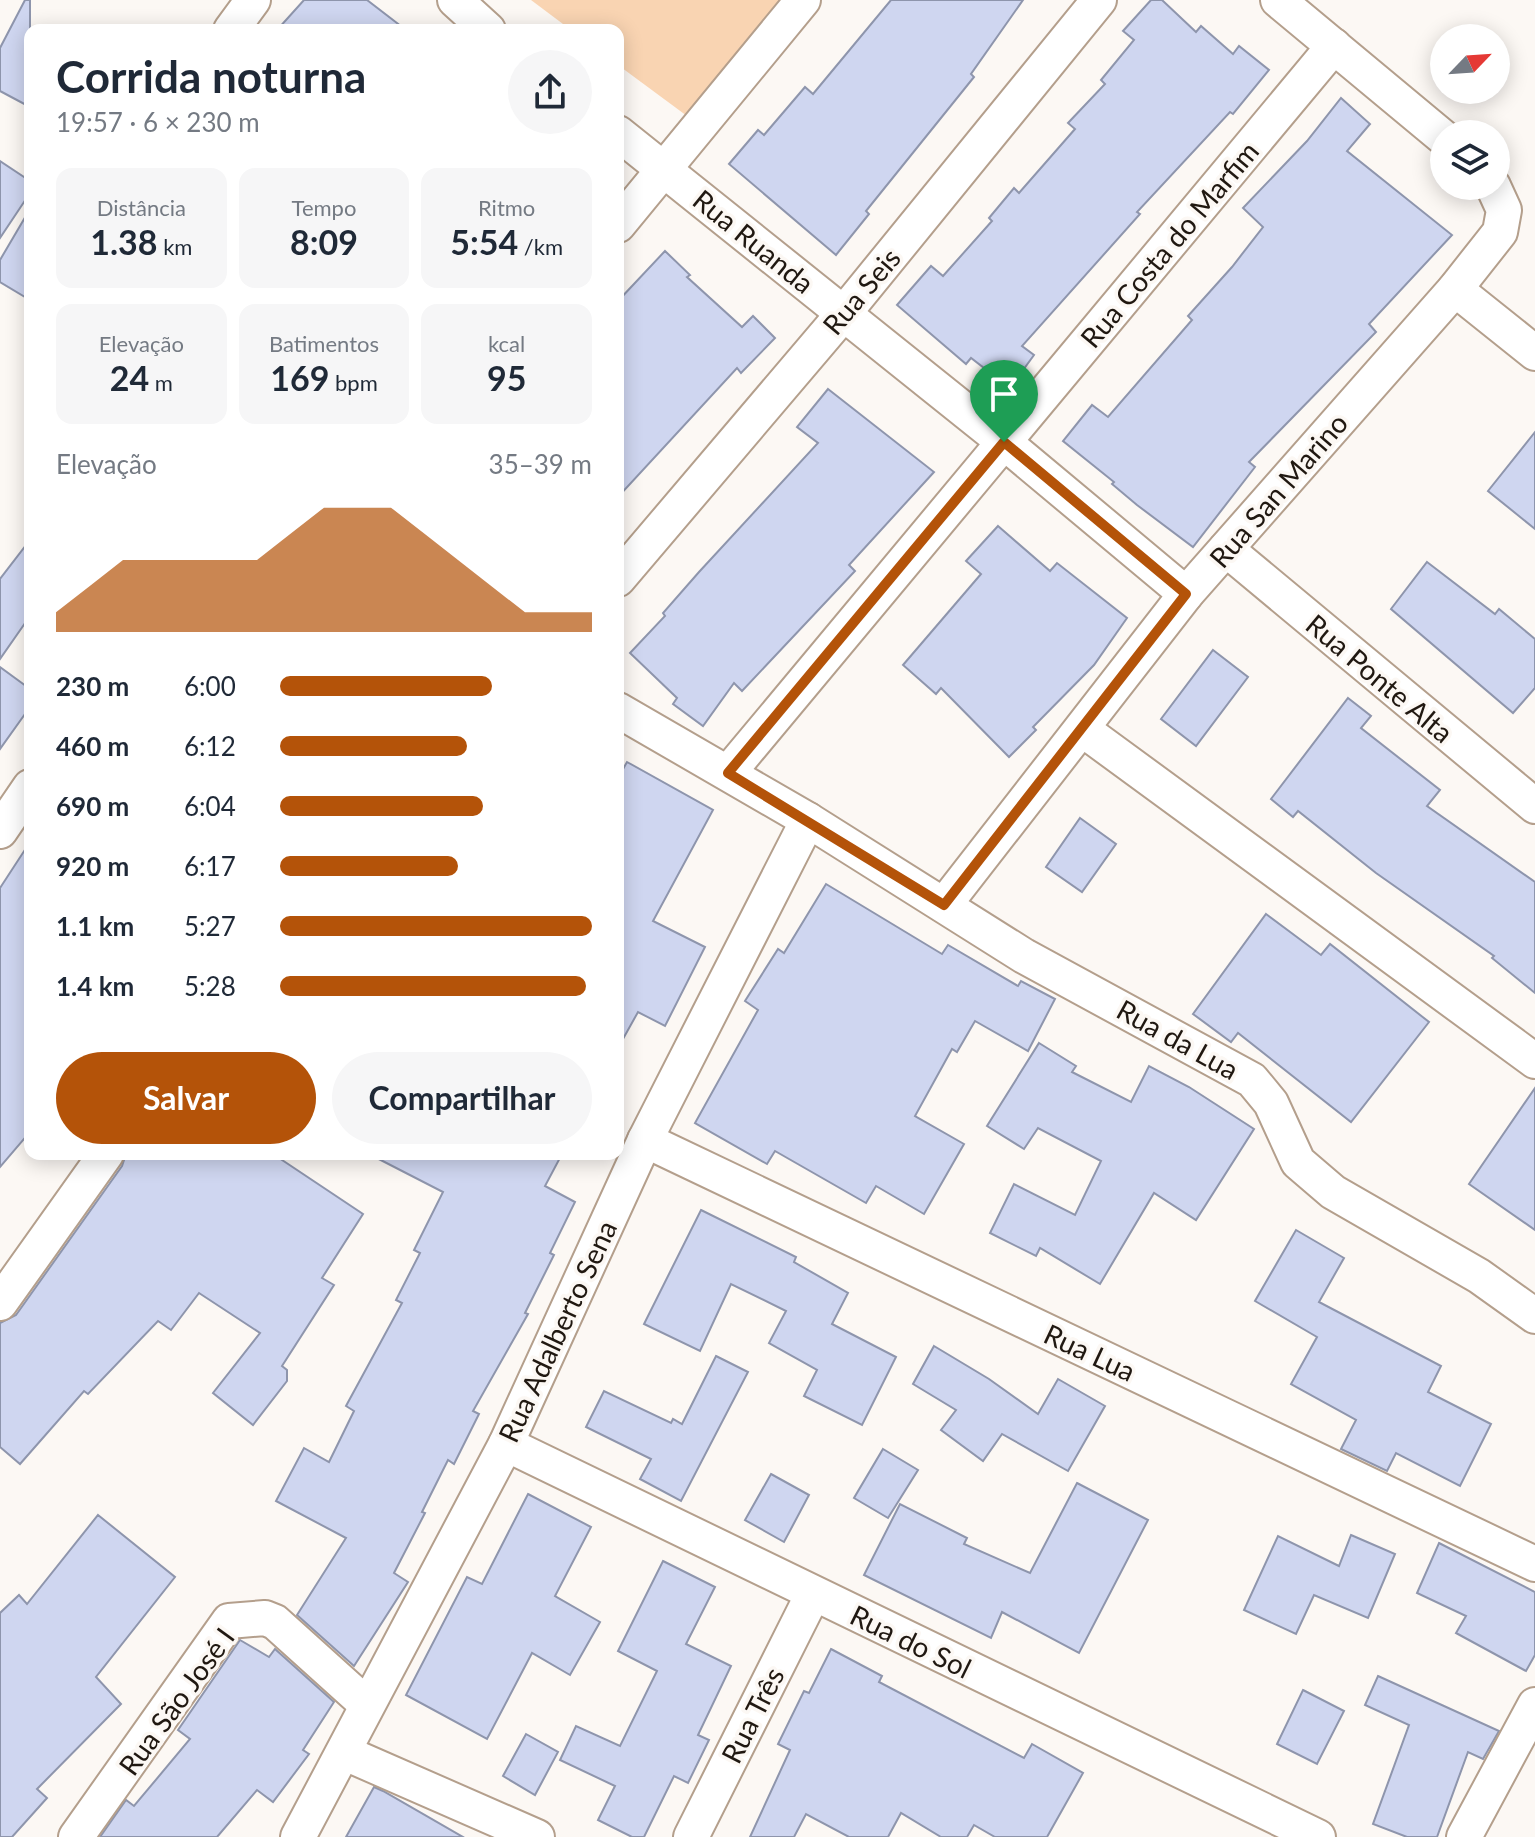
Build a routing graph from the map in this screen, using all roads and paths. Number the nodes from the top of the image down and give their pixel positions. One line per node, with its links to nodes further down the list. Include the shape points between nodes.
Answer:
1 (253, 0): 6 (street)
2 (455, 0): 7 (street)
3 (803, 0): 11 (street)
4 (1099, 0): 15 (street, Rua Seis)
5 (1278, 0): 8 (street)
6 (235, 24)
7 (481, 24)
8 (1334, 46): 9 (street); 17 (street, Rua Costa do Marfim)
9 (1430, 126)
10 (624, 138): 11 (street, Rua Ruanda)
11 (664, 169): 13 (street); 15 (street, Rua Ruanda)
12 (1499, 200): 14 (street, Rua San Marino, via 1504,210 1500,232)
13 (624, 218)
14 (1455, 289): 16 (street); 18 (street, Rua San Marino)
15 (844, 313): 17 (street, Rua Ruanda); 19 (street, Rua Seis)
16 (1535, 353)
17 (1004, 442): 20 (street, Rua Ruanda); 23 (street, Rua Costa do Marfim)
18 (1226, 549): 20 (street, Rua San Marino); 25 (street, Rua Ponte Alta)
19 (624, 572)
20 (1186, 594): 22 (street, Rua San Marino)
21 (624, 713): 23 (street, Rua da Lua)
22 (1082, 729): 28 (street, Rua San Marino); 29 (street)
23 (728, 773): 26 (street, Rua da Lua)
24 (24, 796): 27 (street)
25 (1535, 806)
26 (808, 820): 28 (street, Rua da Lua); 30 (street, Rua Adalberto Sena)
27 (0, 831)
28 (944, 905): 33 (street, Rua da Lua, via 1024,956 1252,1080 1271,1103 1298,1162 1333,1192 1479,1276)
29 (1535, 1061)
30 (645, 1140): 34 (street, Rua Adalberto Sena); 35 (street, Rua Lua)
31 (102, 1160): 32 (street)
32 (0, 1303)
33 (1535, 1316)
34 (506, 1444): 36 (street, Rua do Sol); 37 (street, Rua Adalberto Sena)
35 (1535, 1564)
36 (813, 1594): 43 (street, Rua Três); 44 (street, Rua do Sol)
37 (367, 1705): 39 (street, Rua Adalberto Sena); 40 (street, Rua São José I, via 296,1639 265,1618 229,1621)
38 (1535, 1705): 45 (street)
39 (345, 1753): 41 (street, Rua Adalberto Sena); 42 (street)
40 (76, 1837)
41 (298, 1837)
42 (537, 1837)
43 (691, 1837)
44 (1318, 1837)
45 (1464, 1837)

